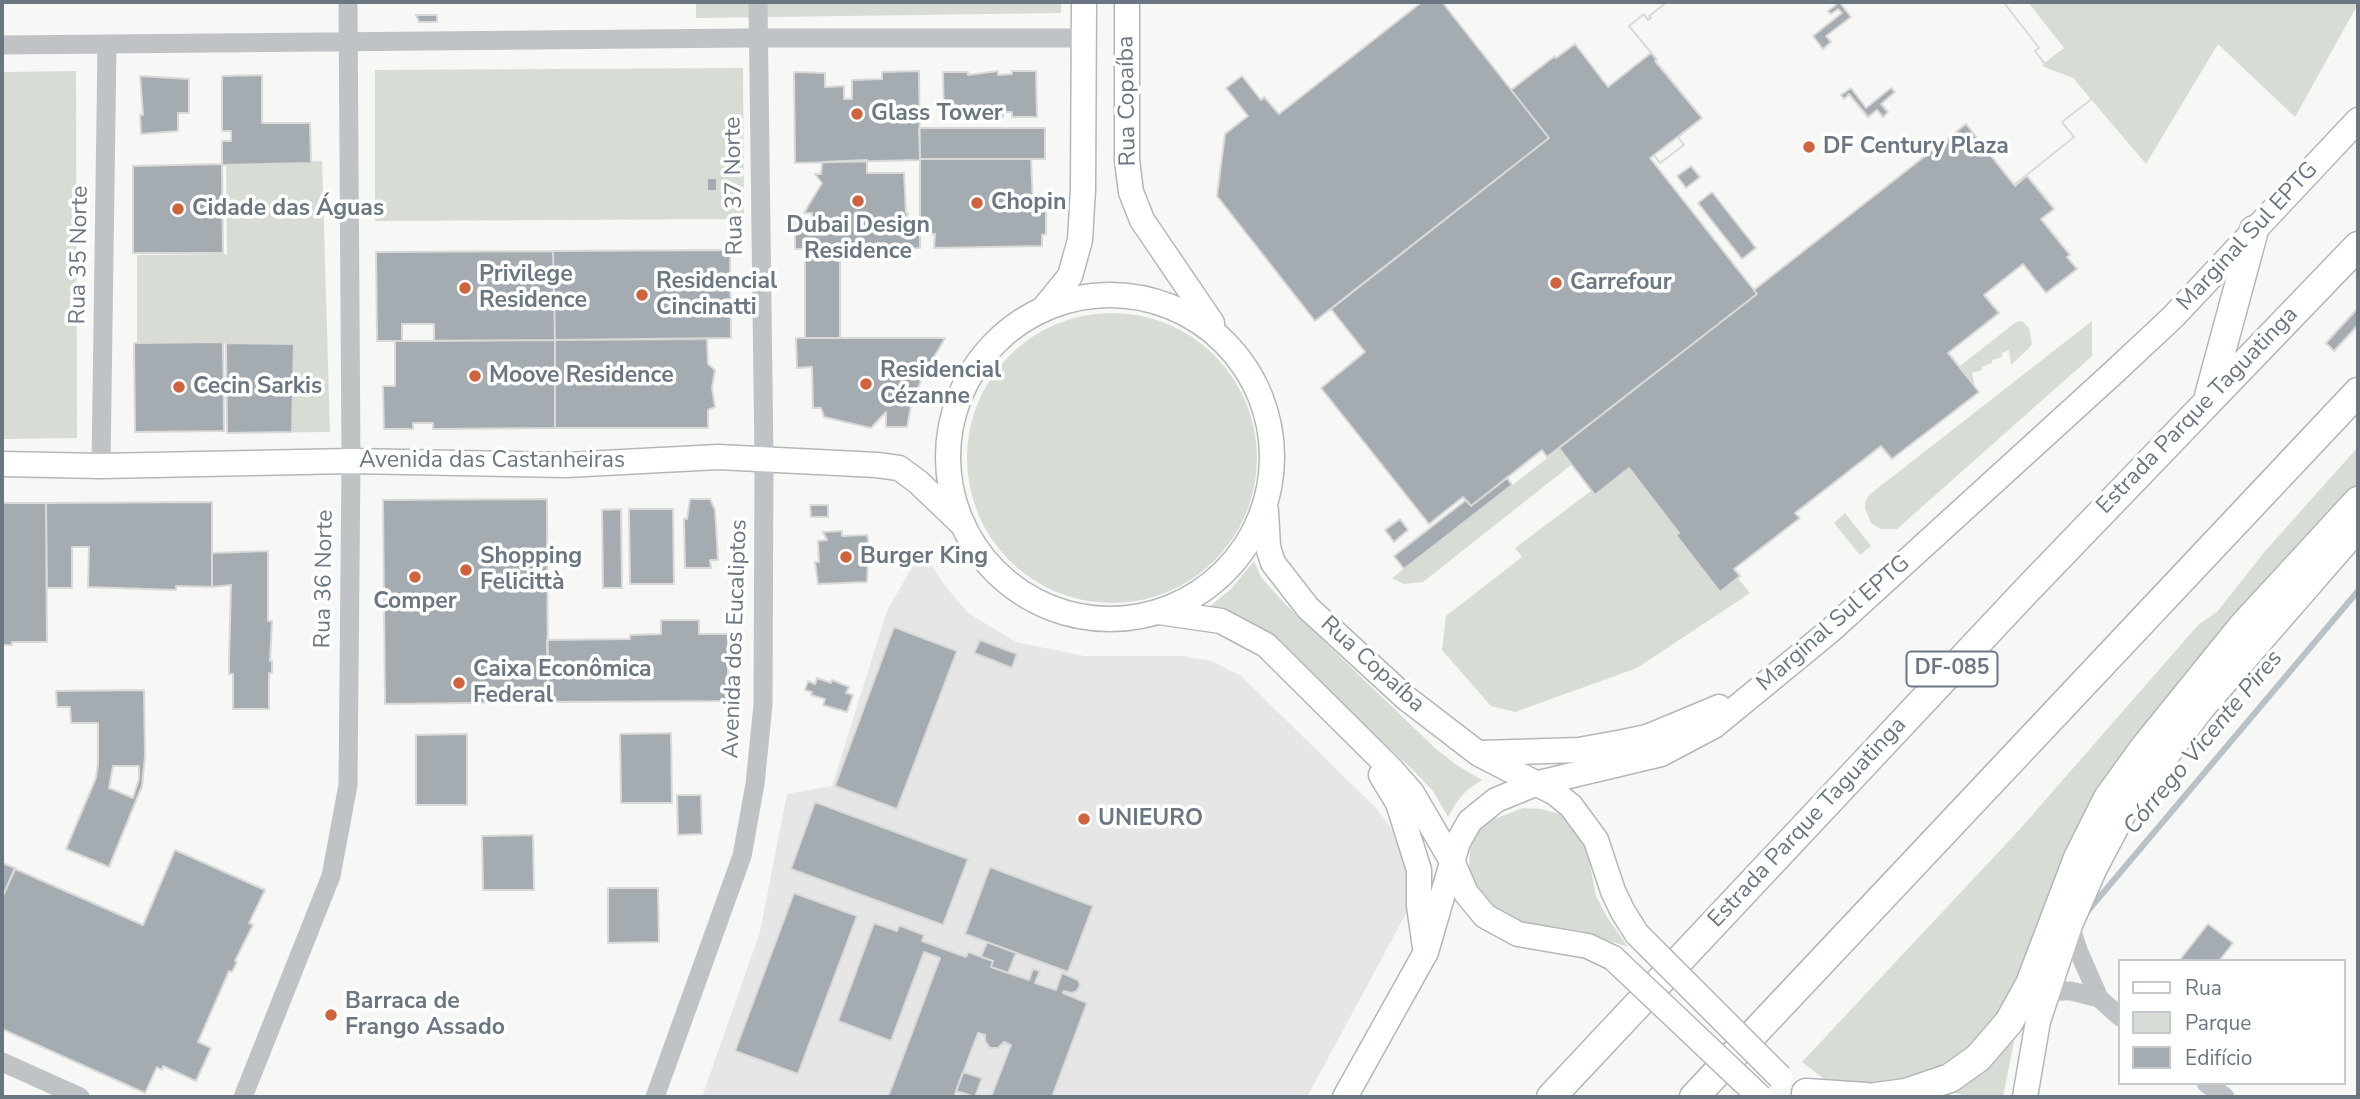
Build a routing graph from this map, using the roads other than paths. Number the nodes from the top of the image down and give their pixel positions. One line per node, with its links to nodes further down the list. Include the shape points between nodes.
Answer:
1 (348, 2): 7 (street, Rua 36 Norte)
2 (758, 2): 5 (street, Rua 37 Norte)
3 (1084, 2): 6 (main road, Rua Copaíba)
4 (1127, 2): 14 (main road, Rua Copaíba, via 1131,192 1142,220 1168,261)
5 (757, 38): 6 (street); 7 (street); 18 (street, Rua 37 Norte)
6 (1083, 38): 13 (main road, Rua Copaíba, via 1080,240 1070,276)
7 (348, 42): 8 (street); 19 (street, Rua 36 Norte)
8 (107, 45): 9 (street); 21 (street, Rua 35 Norte)
9 (2, 46)
10 (2358, 120): 11 (main road, Marginal Sul EPTG)
11 (2254, 230): 16 (highway); 28 (main road, Marginal Sul EPTG, via 2112,374)
12 (2358, 246): 16 (highway, Estrada Parque Taguatinga / DF-085)
13 (1044, 308): 14 (main road, via 1091,295 1140,296 1186,312); 25 (main road, via 1001,336 969,376 955,412 948,475)
14 (1225, 340): 24 (main road, via 1252,375 1268,416 1273,460)
15 (2358, 392): 22 (highway)
16 (2208, 400): 45 (highway, Estrada Parque Taguatinga / DF-085)
17 (2358, 421): 22 (highway)
18 (764, 460): 19 (main road, Avenida das Castanheiras, via 718,457 566,465); 25 (main road, Avenida das Castanheiras, via 899,468); 43 (street, Avenida dos Eucaliptos, via 763,705 754,790 742,856)
19 (351, 461): 21 (main road, Avenida das Castanheiras); 42 (street, Rua 36 Norte, via 348,785 341,830 331,876)
20 (2, 464): 21 (main road, Avenida das Castanheiras)
21 (101, 466)
22 (2260, 496): 46 (highway)
23 (2358, 501): 49 (highway, via 2242,626 2108,798 2078,858 2030,984 2009,1022 1978,1058 1950,1078 1906,1093)
24 (1266, 503): 27 (main road, via 1250,540 1226,571 1195,596); 30 (main road, Rua Copaíba, via 1273,563 1308,608 1406,698)
25 (961, 524): 27 (main road, via 979,554 1003,580 1033,601 1067,614 1102,620)
26 (2358, 530): 33 (main road, via 2201,710 2124,813)
27 (1159, 612): 29 (main road, via 1221,621 1265,645)
28 (1761, 688): 30 (main road, via 1647,737 1579,750); 31 (main road, Marginal Sul EPTG, via 1714,726 1661,754)
29 (1357, 736): 32 (main road, via 1412,793); 34 (main road, via 1398,803 1408,830 1419,870)
30 (1479, 754): 31 (main road, Rua Copaíba)
31 (1535, 784): 32 (main road, Marginal Sul EPTG, via 1496,800 1470,821); 40 (main road, Rua Copaíba, bridge, via 1571,806 1596,840 1613,891 1637,934 1780,1077)
32 (1453, 863): 34 (main road, Marginal Sul EPTG); 47 (main road, bridge, via 1466,893 1485,916 1518,934 1588,946 1613,958)
33 (2070, 925): 35 (main road); 36 (street)
34 (1426, 952): 44 (main road, Marginal Sul EPTG)
35 (2048, 991): 36 (street); 50 (main road)
36 (2099, 998): 37 (street)
37 (2118, 1015)
38 (2, 1062): 41 (street)
39 (2209, 1085): 51 (street)
40 (1811, 1095): 48 (highway)
41 (80, 1097)
42 (243, 1097)
43 (655, 1097)
44 (1345, 1097)
45 (1551, 1097)
46 (1694, 1097)
47 (1760, 1097)
48 (1867, 1097)
49 (1876, 1097)
50 (2025, 1097)
51 (2225, 1097)

